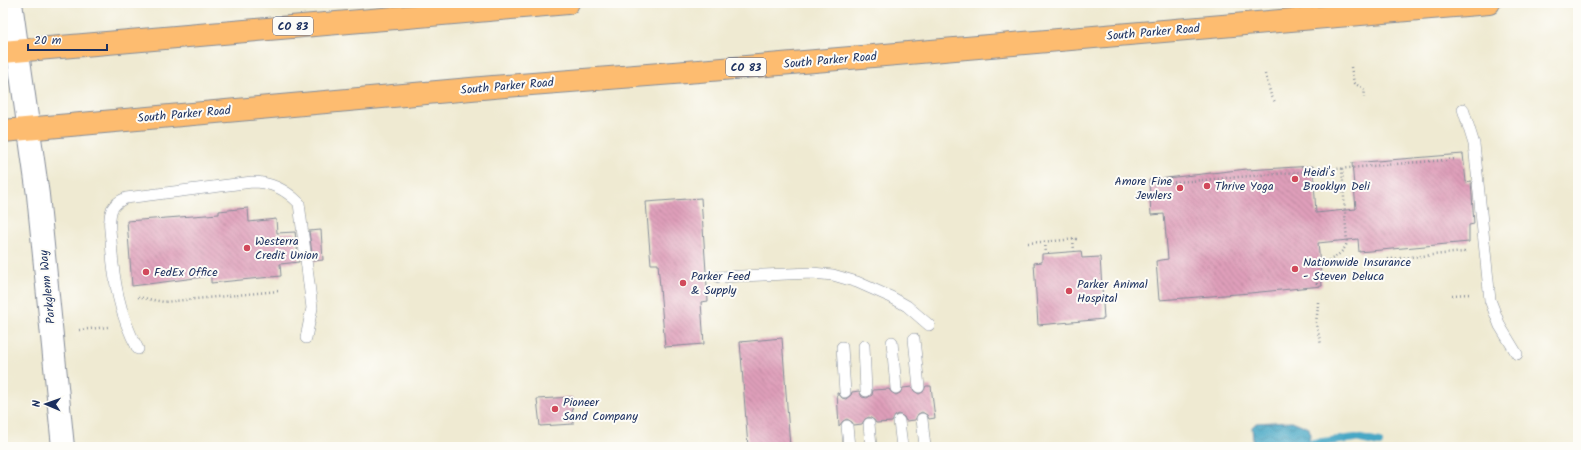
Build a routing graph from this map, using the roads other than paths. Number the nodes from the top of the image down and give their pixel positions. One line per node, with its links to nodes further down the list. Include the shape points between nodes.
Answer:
1 (11, 3): 4 (street, Parkglenn Way)
2 (568, 3): 4 (highway, CO 83)
3 (1489, 3): 6 (highway, South Parker Road / CO 83)
4 (10, 51): 6 (street, Parkglenn Way)
5 (1463, 109): 16 (lane, via 1474,144 1490,300 1500,326)
6 (29, 128): 7 (highway, South Parker Road / CO 83); 25 (street, Parkglenn Way)
7 (3, 130)
8 (719, 277): 9 (lane, via 833,274 891,296)
9 (929, 325)
10 (306, 338): 15 (lane, via 312,308 299,203 282,189 263,182 252,182 126,198 113,208 110,222 115,287 128,332)
11 (914, 339): 17 (lane)
12 (892, 342): 18 (lane)
13 (864, 346): 19 (lane)
14 (842, 347): 20 (lane)
15 (138, 349)
16 (1517, 354)
17 (919, 387)
18 (896, 388)
19 (866, 391)
20 (845, 392)
21 (922, 419): 29 (lane)
22 (899, 421): 28 (lane)
23 (869, 424): 27 (lane)
24 (847, 426): 26 (lane)
25 (63, 447)
26 (849, 447)
27 (871, 447)
28 (902, 447)
29 (925, 447)

